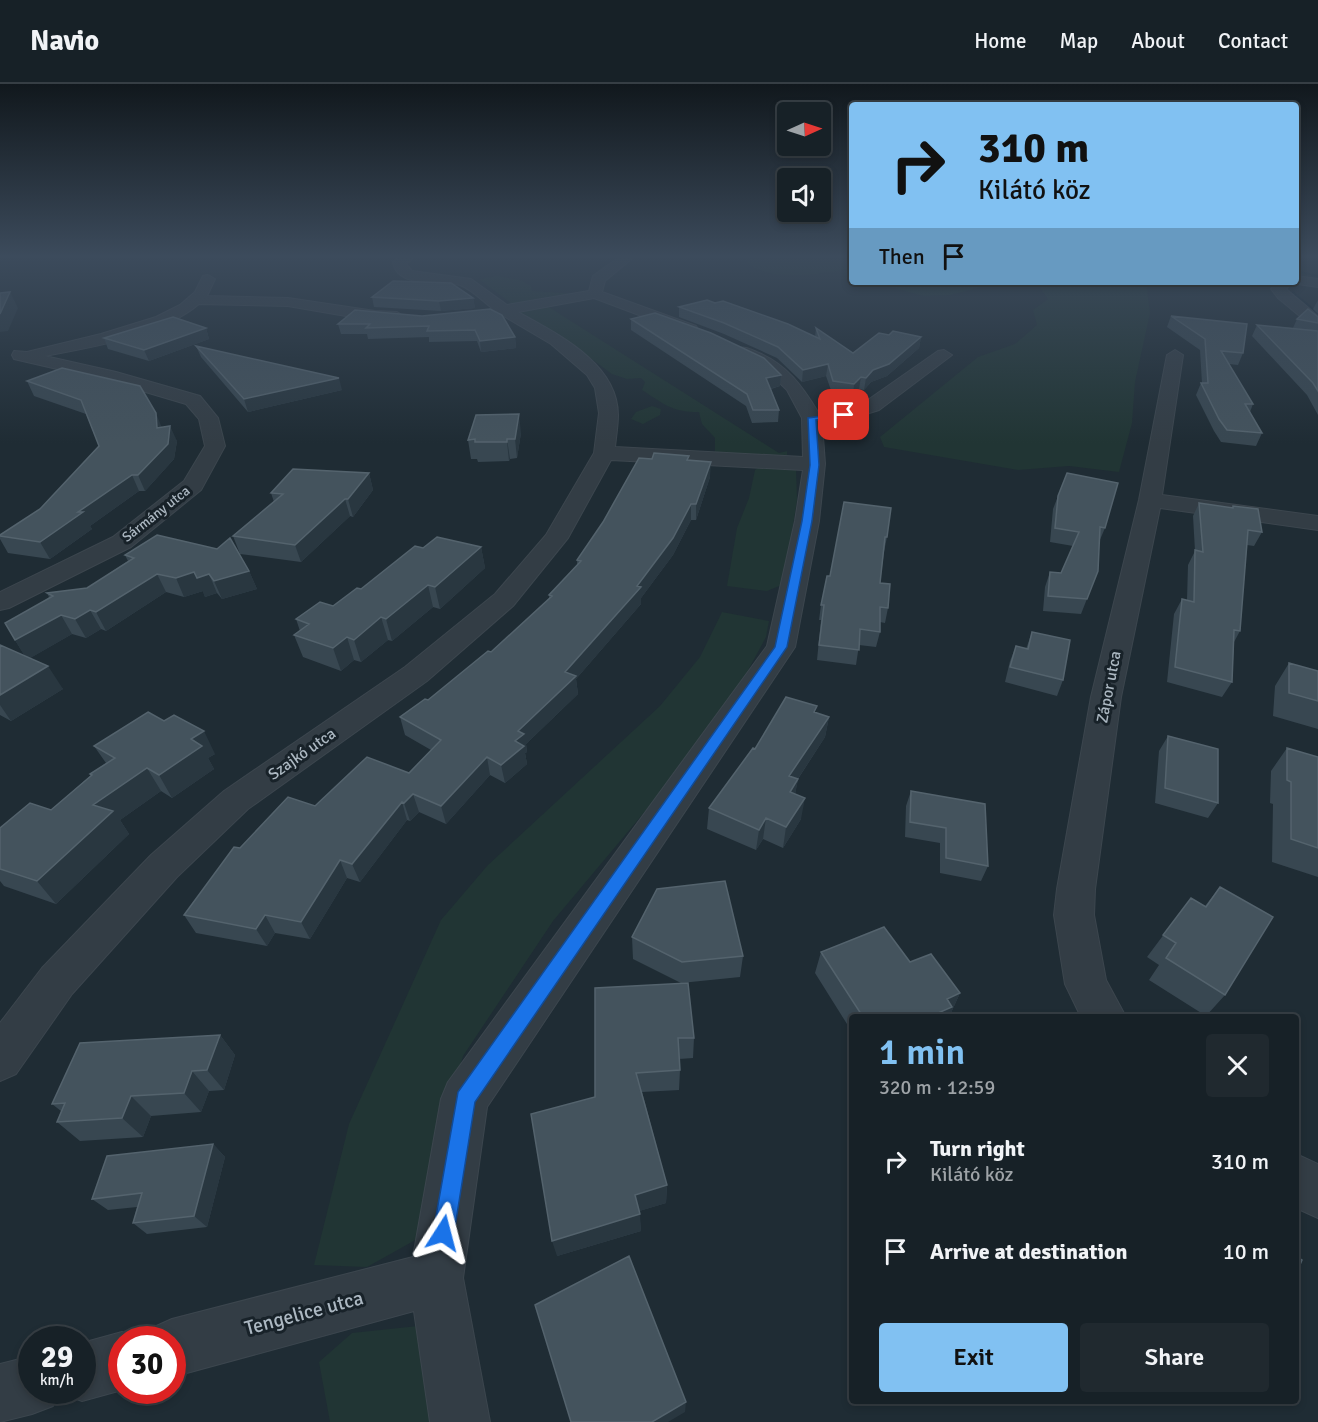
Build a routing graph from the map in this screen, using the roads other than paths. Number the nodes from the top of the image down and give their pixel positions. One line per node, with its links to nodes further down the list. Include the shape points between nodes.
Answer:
1 (166, 317): 10 (street, via 81,344)
2 (403, 317): 5 (street)
3 (516, 317): 12 (street, via 557,342 594,372 604,388 609,413)
4 (658, 317): 6 (street)
5 (414, 318)
6 (707, 336)
7 (728, 344): 11 (street, via 770,364 794,387)
8 (944, 355): 11 (street, via 872,406 844,415)
9 (1175, 355): 14 (street, Zápor utca)
10 (10, 356): 16 (street, Sármány utca, via 110,376 193,400 208,418 215,446 193,485 122,542)
11 (812, 418): 13 (street)
12 (604, 453): 13 (street); 18 (street, Szajkó utca, via 556,538 504,600 416,674 220,814 164,866 57,981)
13 (814, 465): 21 (street, via 807,521 781,647 465,1099)
14 (1150, 500): 15 (street); 17 (street, Zápor utca, via 1106,697 1076,889 1074,915 1086,984)
15 (1318, 523)
16 (0, 602)
17 (1102, 1014)
18 (0, 1059)
19 (1299, 1181): 20 (street)
20 (1318, 1192)
21 (436, 1278): 22 (street, Tengelice utca); 25 (street)
22 (186, 1344)
23 (18, 1389): 24 (street)
24 (0, 1394)
25 (460, 1422)

